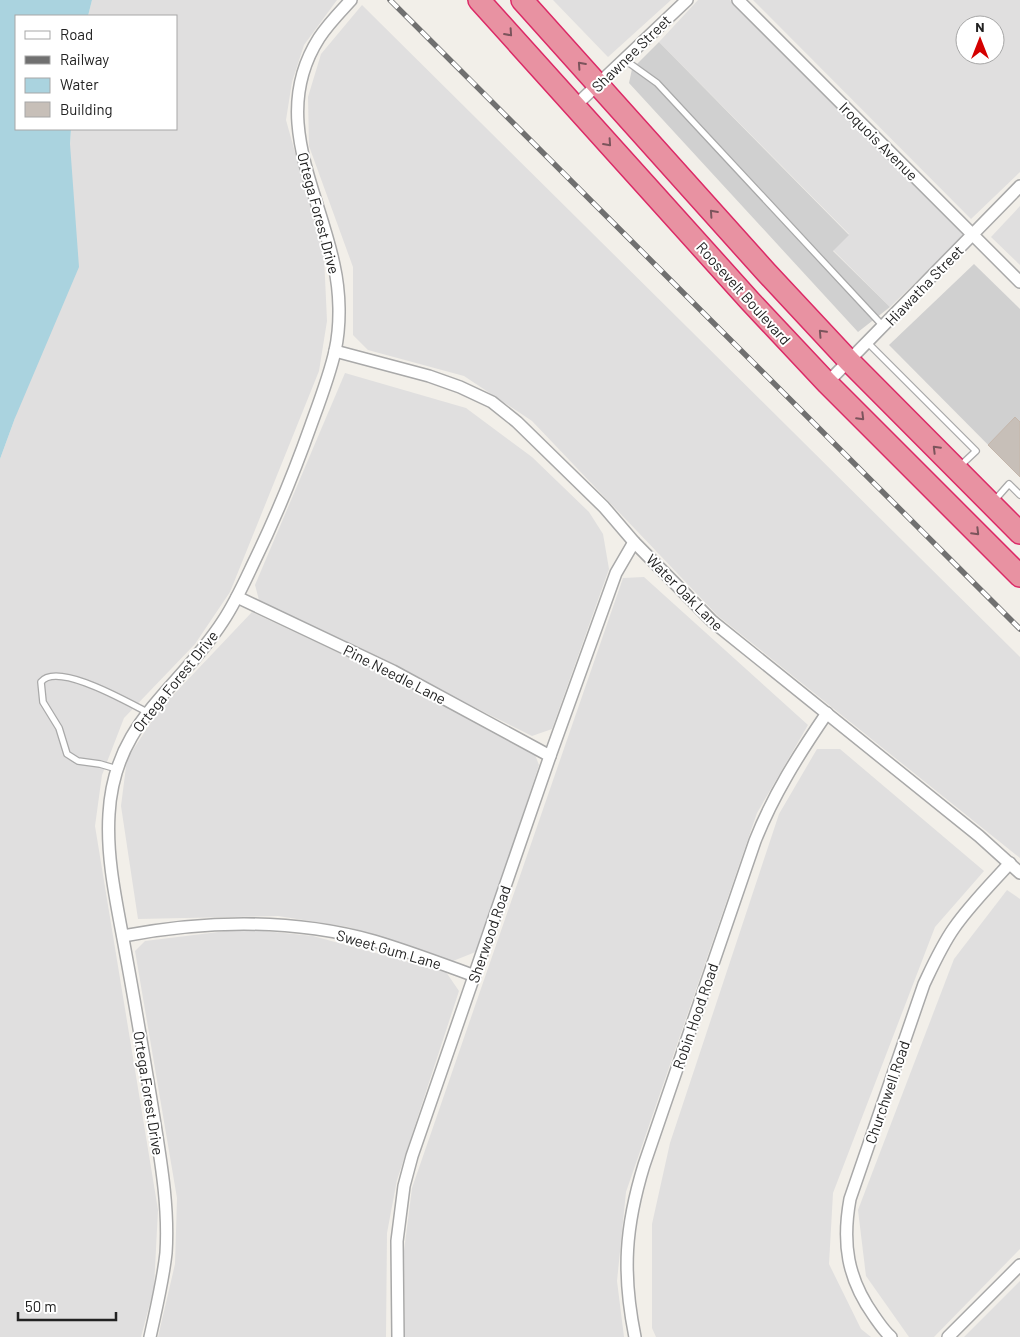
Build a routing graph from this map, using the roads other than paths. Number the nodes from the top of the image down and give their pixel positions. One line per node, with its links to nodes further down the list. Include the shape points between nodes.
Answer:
1 (351, 0): 14 (street, Ortega Forest Drive, via 310,54 299,90 297,111 302,153 338,286)
2 (479, 0): 8 (highway, Roosevelt Boulevard, one-way to 8)
3 (522, 0): 7 (highway, Roosevelt Boulevard, one-way to 3)
4 (687, 0): 6 (street, Shawnee Street)
5 (738, 0): 10 (street, Iroquois Avenue)
6 (625, 60): 7 (street, Shawnee Street); 12 (lane, via 657,83)
7 (599, 85): 8 (street, Shawnee Street); 15 (highway, Roosevelt Boulevard, one-way to 7)
8 (575, 106): 16 (highway, Roosevelt Boulevard, one-way to 16)
9 (1020, 186): 10 (street, Hiawatha Street)
10 (972, 235): 11 (street, Iroquois Avenue); 12 (street, Hiawatha Street)
11 (1020, 282)
12 (883, 326): 13 (street, Hiawatha Street)
13 (867, 342): 15 (street, Hiawatha Street); 17 (lane, via 976,450)
14 (335, 351): 21 (street, Water Oak Lane, via 428,376 492,402 517,422 604,507); 23 (street, Ortega Forest Drive, via 290,483)
15 (849, 361): 16 (street, Hiawatha Street); 17 (highway, Roosevelt Boulevard, one-way to 15)
16 (827, 383): 22 (highway, Roosevelt Boulevard, one-way to 22)
17 (957, 469): 19 (highway, Roosevelt Boulevard)
18 (1020, 495): 19 (lane, via 1009,484)
19 (991, 504): 20 (highway, Roosevelt Boulevard)
20 (1020, 532)
21 (634, 542): 25 (street, Water Oak Lane, via 712,621); 26 (street, Sherwood Road, via 616,573)
22 (1020, 576)
23 (237, 597): 24 (street, Ortega Forest Drive, via 203,649); 26 (street, Pine Needle Lane, via 393,670)
24 (147, 712): 27 (street, Ortega Forest Drive, via 128,740); 27 (lane, via 78,680 50,677 41,682 43,702 59,728 67,754 78,761)
25 (827, 714): 28 (street, Water Oak Lane); 35 (street, Robin Hood Road, via 775,796 754,841 635,1194 627,1245 626,1278)
26 (550, 756): 31 (street, Sherwood Road)
27 (117, 769): 30 (street, Ortega Forest Drive, via 109,813 109,850)
28 (1010, 863): 29 (street, Water Oak Lane); 36 (street, Churchwell Road, via 963,916 934,963 850,1198 846,1244 856,1286 868,1308)
29 (1020, 873)
30 (123, 936): 31 (street, Sweet Gum Lane, via 197,925 284,924 374,941); 33 (street, Ortega Forest Drive, via 160,1153 166,1218 161,1289)
31 (475, 976): 34 (street, Sherwood Road, via 404,1186 398,1241)
32 (1020, 1265): 37 (street)
33 (150, 1337)
34 (398, 1337)
35 (635, 1337)
36 (891, 1337)
37 (948, 1337)

